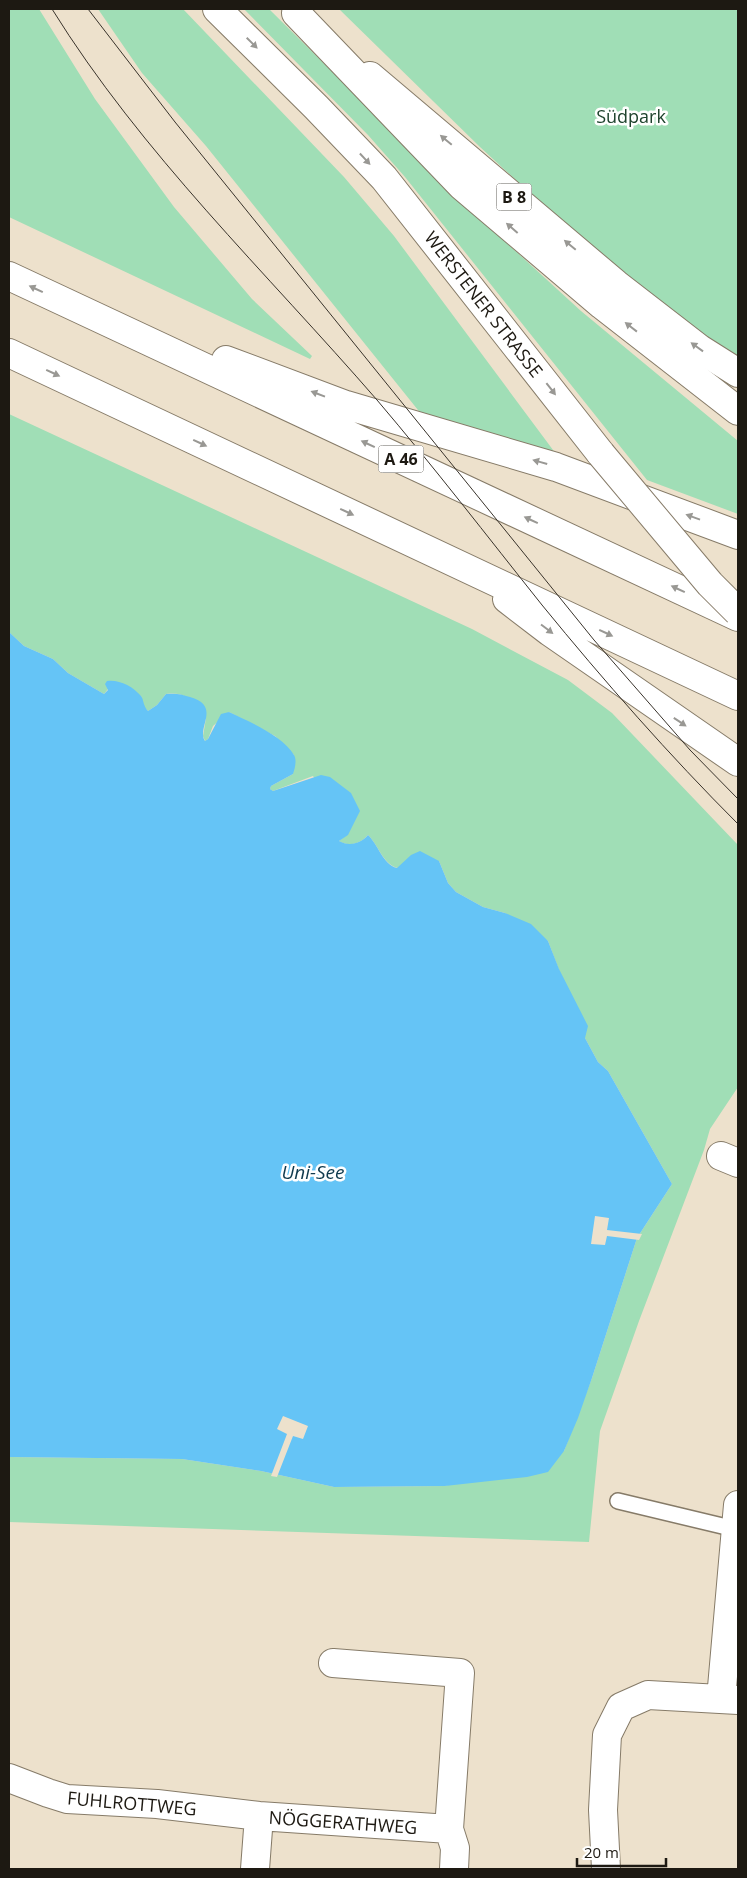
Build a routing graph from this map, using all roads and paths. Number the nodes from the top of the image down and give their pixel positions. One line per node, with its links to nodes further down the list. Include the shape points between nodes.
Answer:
1 (217, 9): 10 (main road, WERSTENER STRASSE, one-way to 10, bridge, via 384,178 601,454 710,584)
2 (293, 11): 6 (main road, B 8, one-way to 2, via 700,349 616,284); 7 (main road, one-way to 2, via 602,305 462,186)
3 (9, 276): 4 (main road, A 46, one-way to 3)
4 (64, 302): 8 (main road, one-way to 4, via 556,467 346,405); 11 (main road, A 46, one-way to 4)
5 (9, 353): 9 (main road, one-way to 9)
6 (738, 373)
7 (738, 411)
8 (738, 535)
9 (467, 568): 12 (main road, one-way to 12); 13 (main road, one-way to 13, via 550,632)
10 (738, 612)
11 (738, 617)
12 (738, 696)
13 (738, 762)
14 (618, 1501): 15 (lane)
15 (736, 1527): 17 (main road)
16 (333, 1664): 20 (main road, via 460,1673)
17 (730, 1700): 23 (main road, via 648,1695 621,1708 607,1735 603,1810)
18 (9, 1778): 19 (main road, FUHLROTTWEG, via 67,1799 158,1804)
19 (259, 1816): 20 (main road, NÖGGERATHWEG); 21 (main road, NÖGGERATHWEG)
20 (449, 1829): 22 (main road, via 455,1848)
21 (255, 1869)
22 (454, 1869)
23 (606, 1869)

